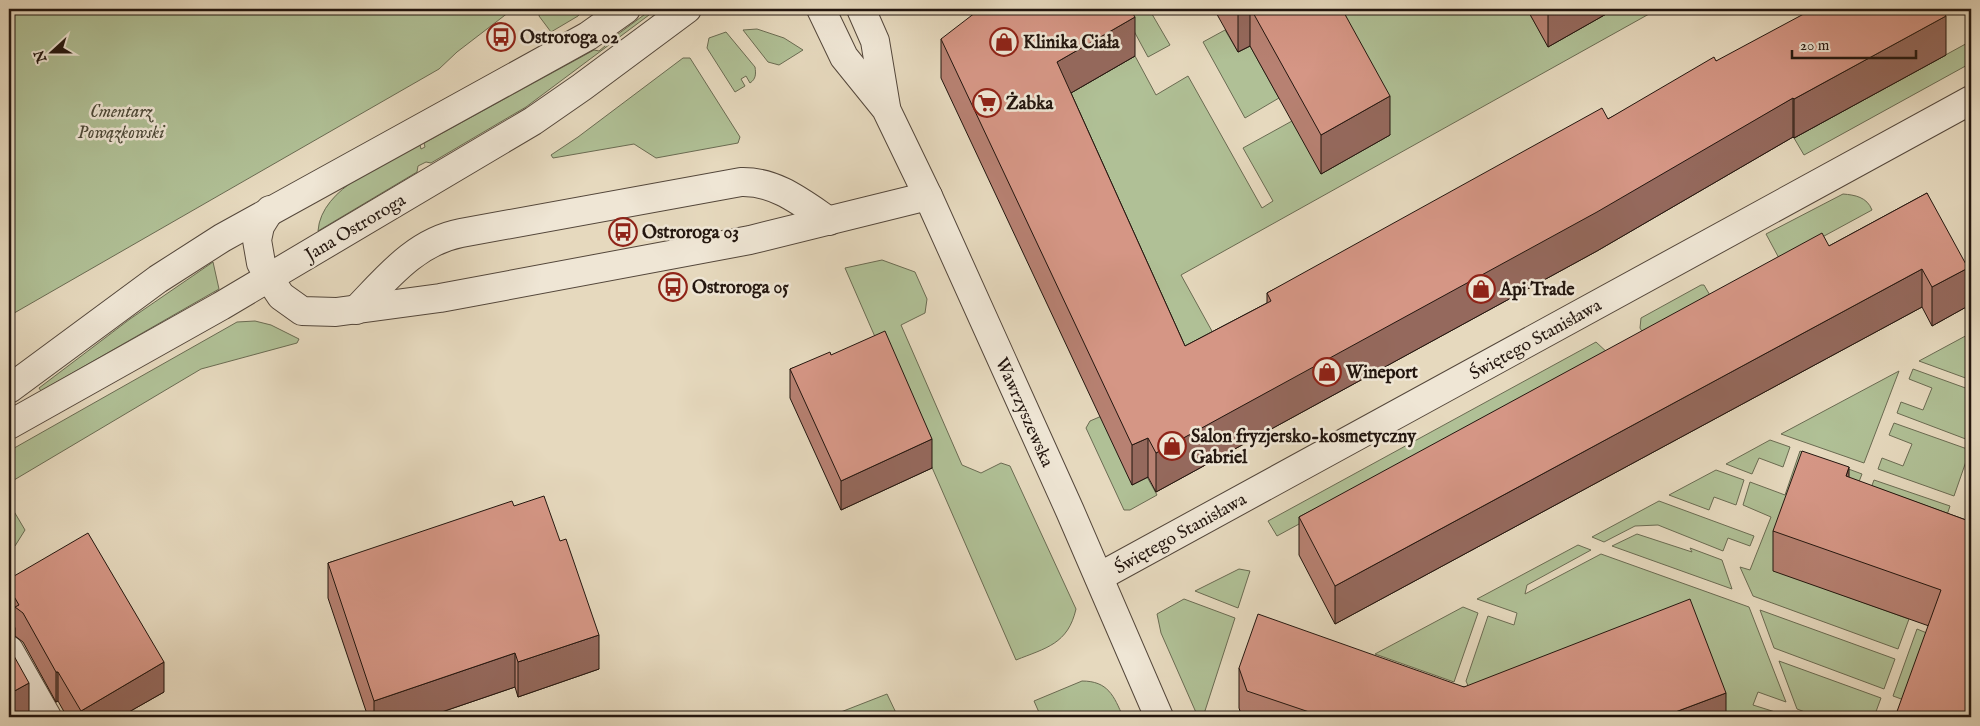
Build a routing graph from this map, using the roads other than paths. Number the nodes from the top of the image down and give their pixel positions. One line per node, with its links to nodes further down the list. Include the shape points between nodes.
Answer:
1 (626, 9): 8 (street, via 588,36)
2 (687, 9): 10 (street, Jana Ostroroga, via 533,121)
3 (821, 9): 6 (street, Wawrzyszewska, via 844,57)
4 (861, 9): 6 (street, Wawrzyszewska, via 875,41)
5 (1971, 100): 14 (street, Świętego Stanisława)
6 (886, 109): 7 (street, Wawrzyszewska)
7 (928, 196): 9 (street); 14 (street, Wawrzyszewska)
8 (270, 210): 10 (street, via 260,226 257,240 261,263); 12 (street, via 158,279)
9 (829, 221): 11 (street, via 750,240 440,298); 11 (street, via 783,191 741,182 461,232 437,240 410,256)
10 (269, 278): 11 (street, via 281,296 302,311); 13 (street, Jana Ostroroga)
11 (356, 310)
12 (9, 389)
13 (9, 424)
14 (1099, 577): 17 (street, Wawrzyszewska)
15 (9, 650): 16 (street)
16 (47, 717)
17 (1159, 717)

